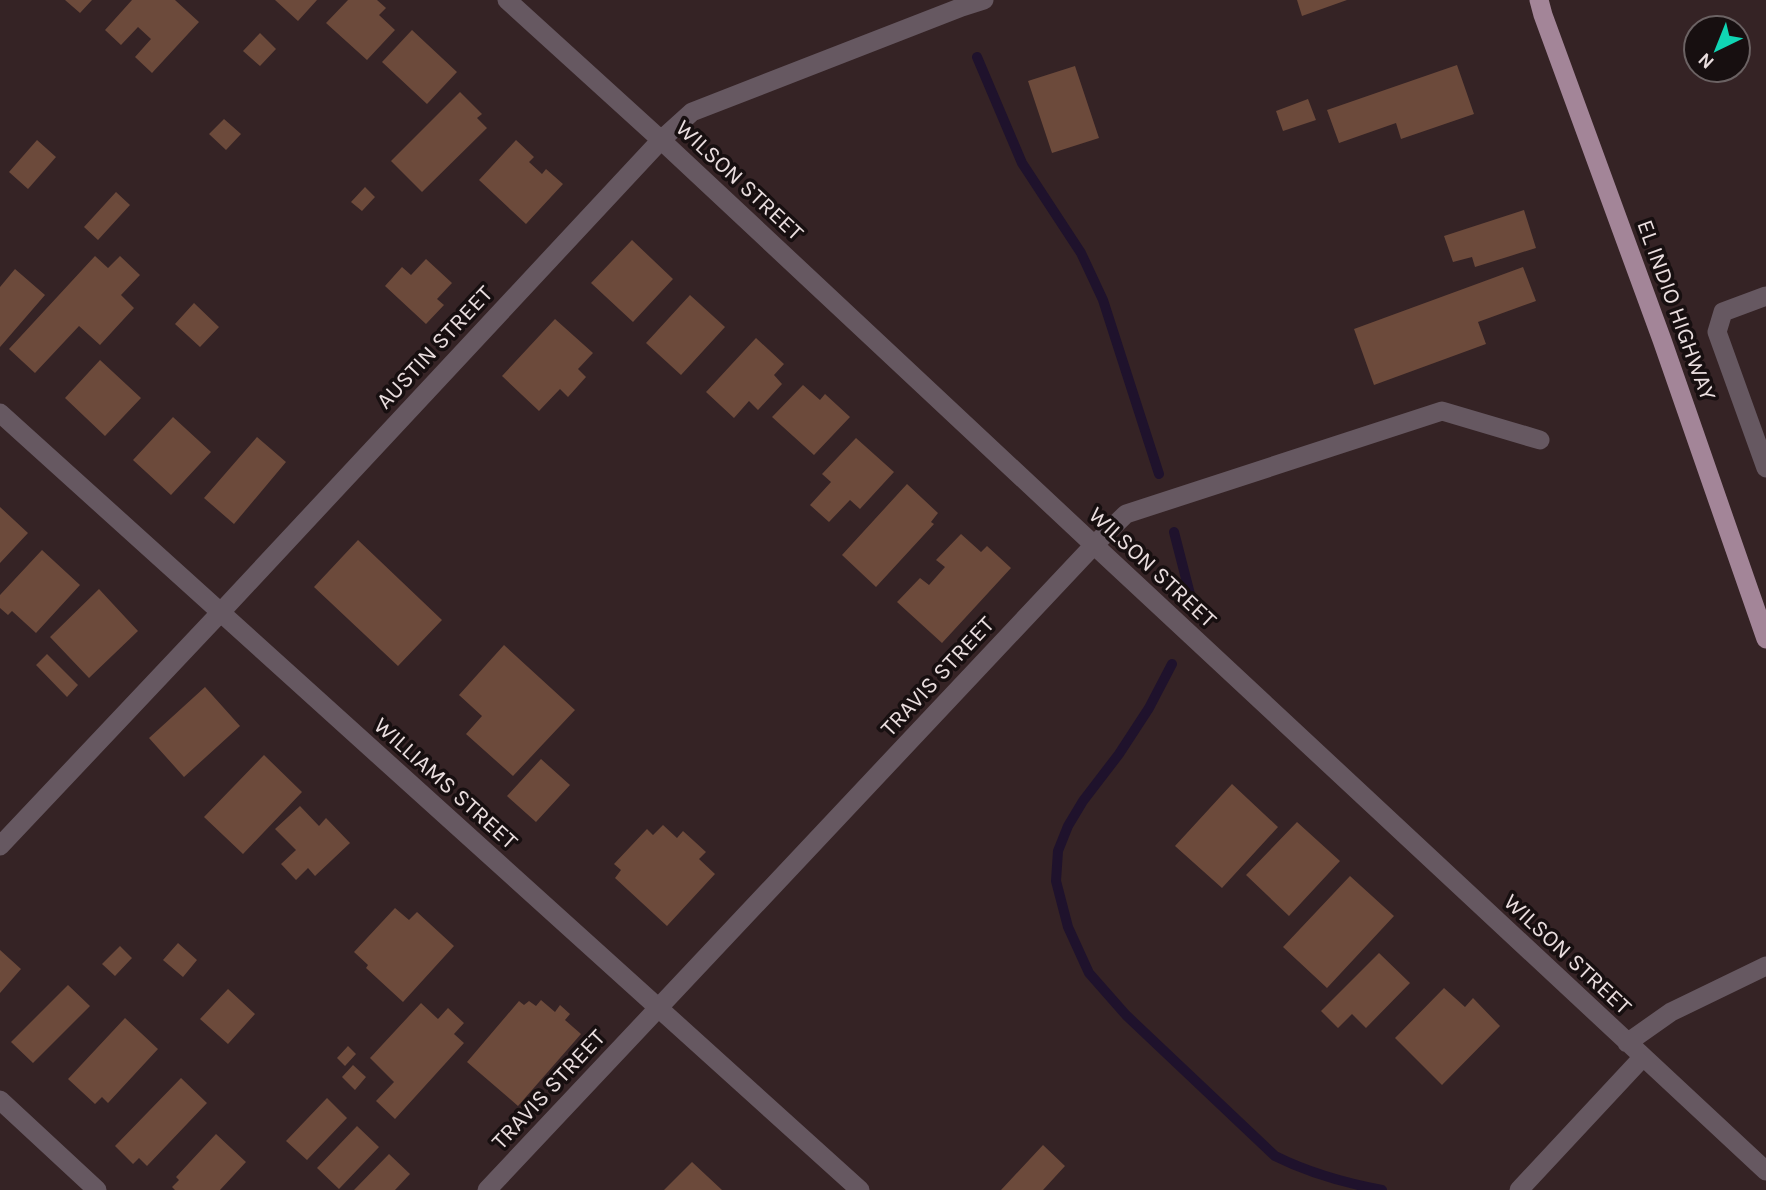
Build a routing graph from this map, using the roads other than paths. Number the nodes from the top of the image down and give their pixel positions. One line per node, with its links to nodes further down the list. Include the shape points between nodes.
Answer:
1 (507, 0): 5 (street, WILSON STREET)
2 (984, 0): 4 (street, AUSTIN STREET)
3 (1539, 0): 12 (main road, EL INDIO HIGHWAY)
4 (961, 4): 5 (street, AUSTIN STREET, via 692,112)
5 (661, 140): 10 (street, WILSON STREET); 11 (street, AUSTIN STREET)
6 (1766, 296): 9 (street, via 1723,312 1717,332)
7 (0, 414): 11 (street, WILLIAMS STREET)
8 (1540, 440): 10 (street, TRAVIS STREET, via 1442,411 1126,514)
9 (1766, 468)
10 (1094, 545): 15 (street, TRAVIS STREET); 16 (street, WILSON STREET)
11 (220, 613): 13 (street, AUSTIN STREET); 15 (street, WILLIAMS STREET)
12 (1766, 639)
13 (0, 846)
14 (1766, 966): 16 (street, via 1671,1012)
15 (659, 1007): 21 (street, TRAVIS STREET); 22 (street, WILLIAMS STREET)
16 (1627, 1043): 17 (street, WILSON STREET)
17 (1643, 1057): 19 (street, WILSON STREET); 23 (street)
18 (0, 1100): 20 (street)
19 (1766, 1171)
20 (97, 1190)
21 (487, 1190)
22 (860, 1190)
23 (1519, 1190)

